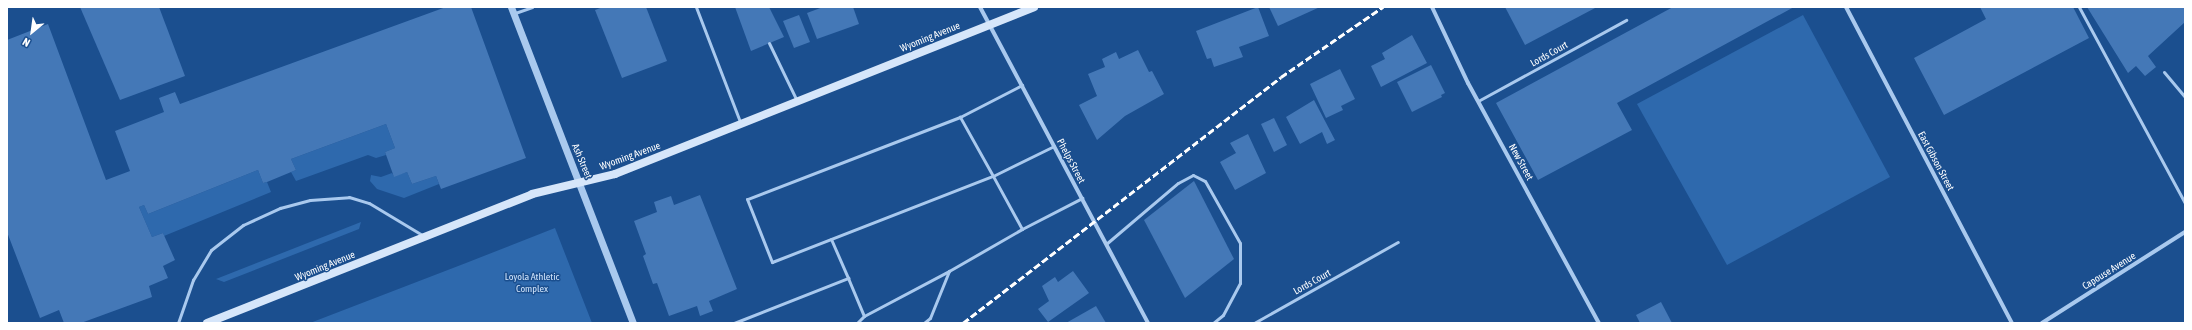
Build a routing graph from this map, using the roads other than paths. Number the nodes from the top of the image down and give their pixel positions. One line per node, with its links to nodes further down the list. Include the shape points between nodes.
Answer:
1 (532, 7): 8 (lane)
2 (696, 7): 18 (lane)
3 (980, 7): 10 (street, Phelps Street)
4 (1034, 7): 10 (main road, Wyoming Avenue)
5 (1432, 7): 16 (street, New Street)
6 (1846, 7): 43 (street, East Gibson Street)
7 (2079, 7): 23 (lane)
8 (513, 10): 21 (street, Ash Street)
9 (1626, 20): 16 (lane, Lords Court)
10 (989, 24): 13 (street, Phelps Street); 15 (main road, Wyoming Avenue)
11 (769, 43): 15 (lane)
12 (2164, 72): 14 (lane)
13 (1022, 85): 17 (lane); 19 (street, Phelps Street)
14 (2185, 97)
15 (797, 101): 18 (main road, Wyoming Avenue)
16 (1478, 101): 42 (street, New Street)
17 (960, 117): 20 (lane); 27 (lane, via 747,199 772,262)
18 (741, 124): 21 (main road, Wyoming Avenue, via 615,174)
19 (1054, 146): 20 (lane); 22 (street, Phelps Street)
20 (993, 176): 24 (lane); 27 (lane)
21 (580, 183): 26 (main road, Wyoming Avenue, via 532,194); 35 (street, Ash Street)
22 (1082, 198): 24 (lane); 29 (street, Phelps Street)
23 (2185, 204)
24 (1022, 229): 30 (lane)
25 (2185, 232): 44 (street, Capouse Avenue)
26 (425, 236): 33 (lane, via 369,203 354,198 338,196 280,208 243,225 212,250 193,280); 34 (main road, Wyoming Avenue)
27 (831, 239): 31 (lane)
28 (1398, 242): 41 (lane, Lords Court)
29 (1106, 244): 39 (street, Phelps Street); 40 (lane, via 1178,183 1193,175 1204,181 1240,243 1240,283 1223,315)
30 (949, 271): 32 (lane); 38 (lane, via 930,318)
31 (848, 278): 32 (lane); 36 (lane)
32 (864, 316): 37 (lane)
33 (178, 323)
34 (207, 323)
35 (633, 323)
36 (734, 323)
37 (857, 323)
38 (924, 323)
39 (1148, 323)
40 (1213, 323)
41 (1254, 323)
42 (1599, 323)
43 (2012, 323)
44 (2042, 323)

